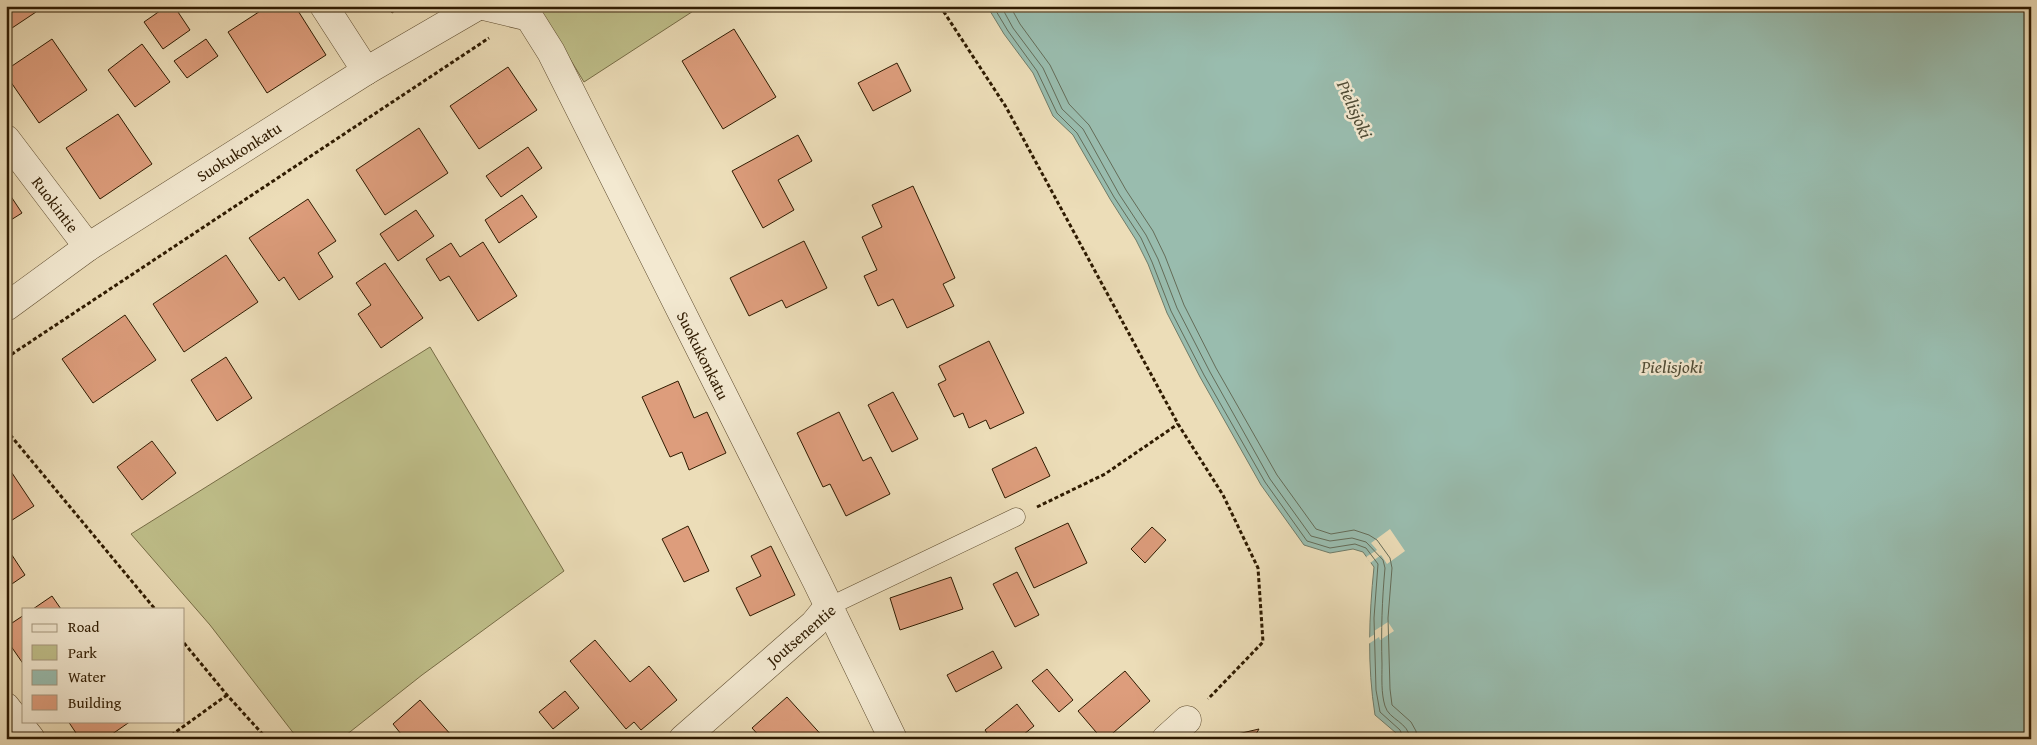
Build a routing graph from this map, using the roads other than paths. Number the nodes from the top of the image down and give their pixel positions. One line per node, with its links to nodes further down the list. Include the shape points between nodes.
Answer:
1 (324, 6): 4 (street)
2 (478, 6): 4 (street, Suokukonkatu)
3 (483, 6): 9 (street, Suokukonkatu, via 529,17 551,52)
4 (366, 71): 6 (street, Suokukonkatu)
5 (6, 139): 6 (street, Ruokintie)
6 (88, 247): 7 (street, Suokukonkatu)
7 (6, 307)
8 (1016, 517): 9 (lane, Joutsenentie)
9 (828, 607): 13 (street, Joutsenentie, via 814,624); 14 (street, Suokukonkatu)
10 (6, 707): 12 (street)
11 (1187, 720): 15 (street)
12 (31, 739)
13 (683, 739)
14 (893, 739)
15 (1166, 739)

